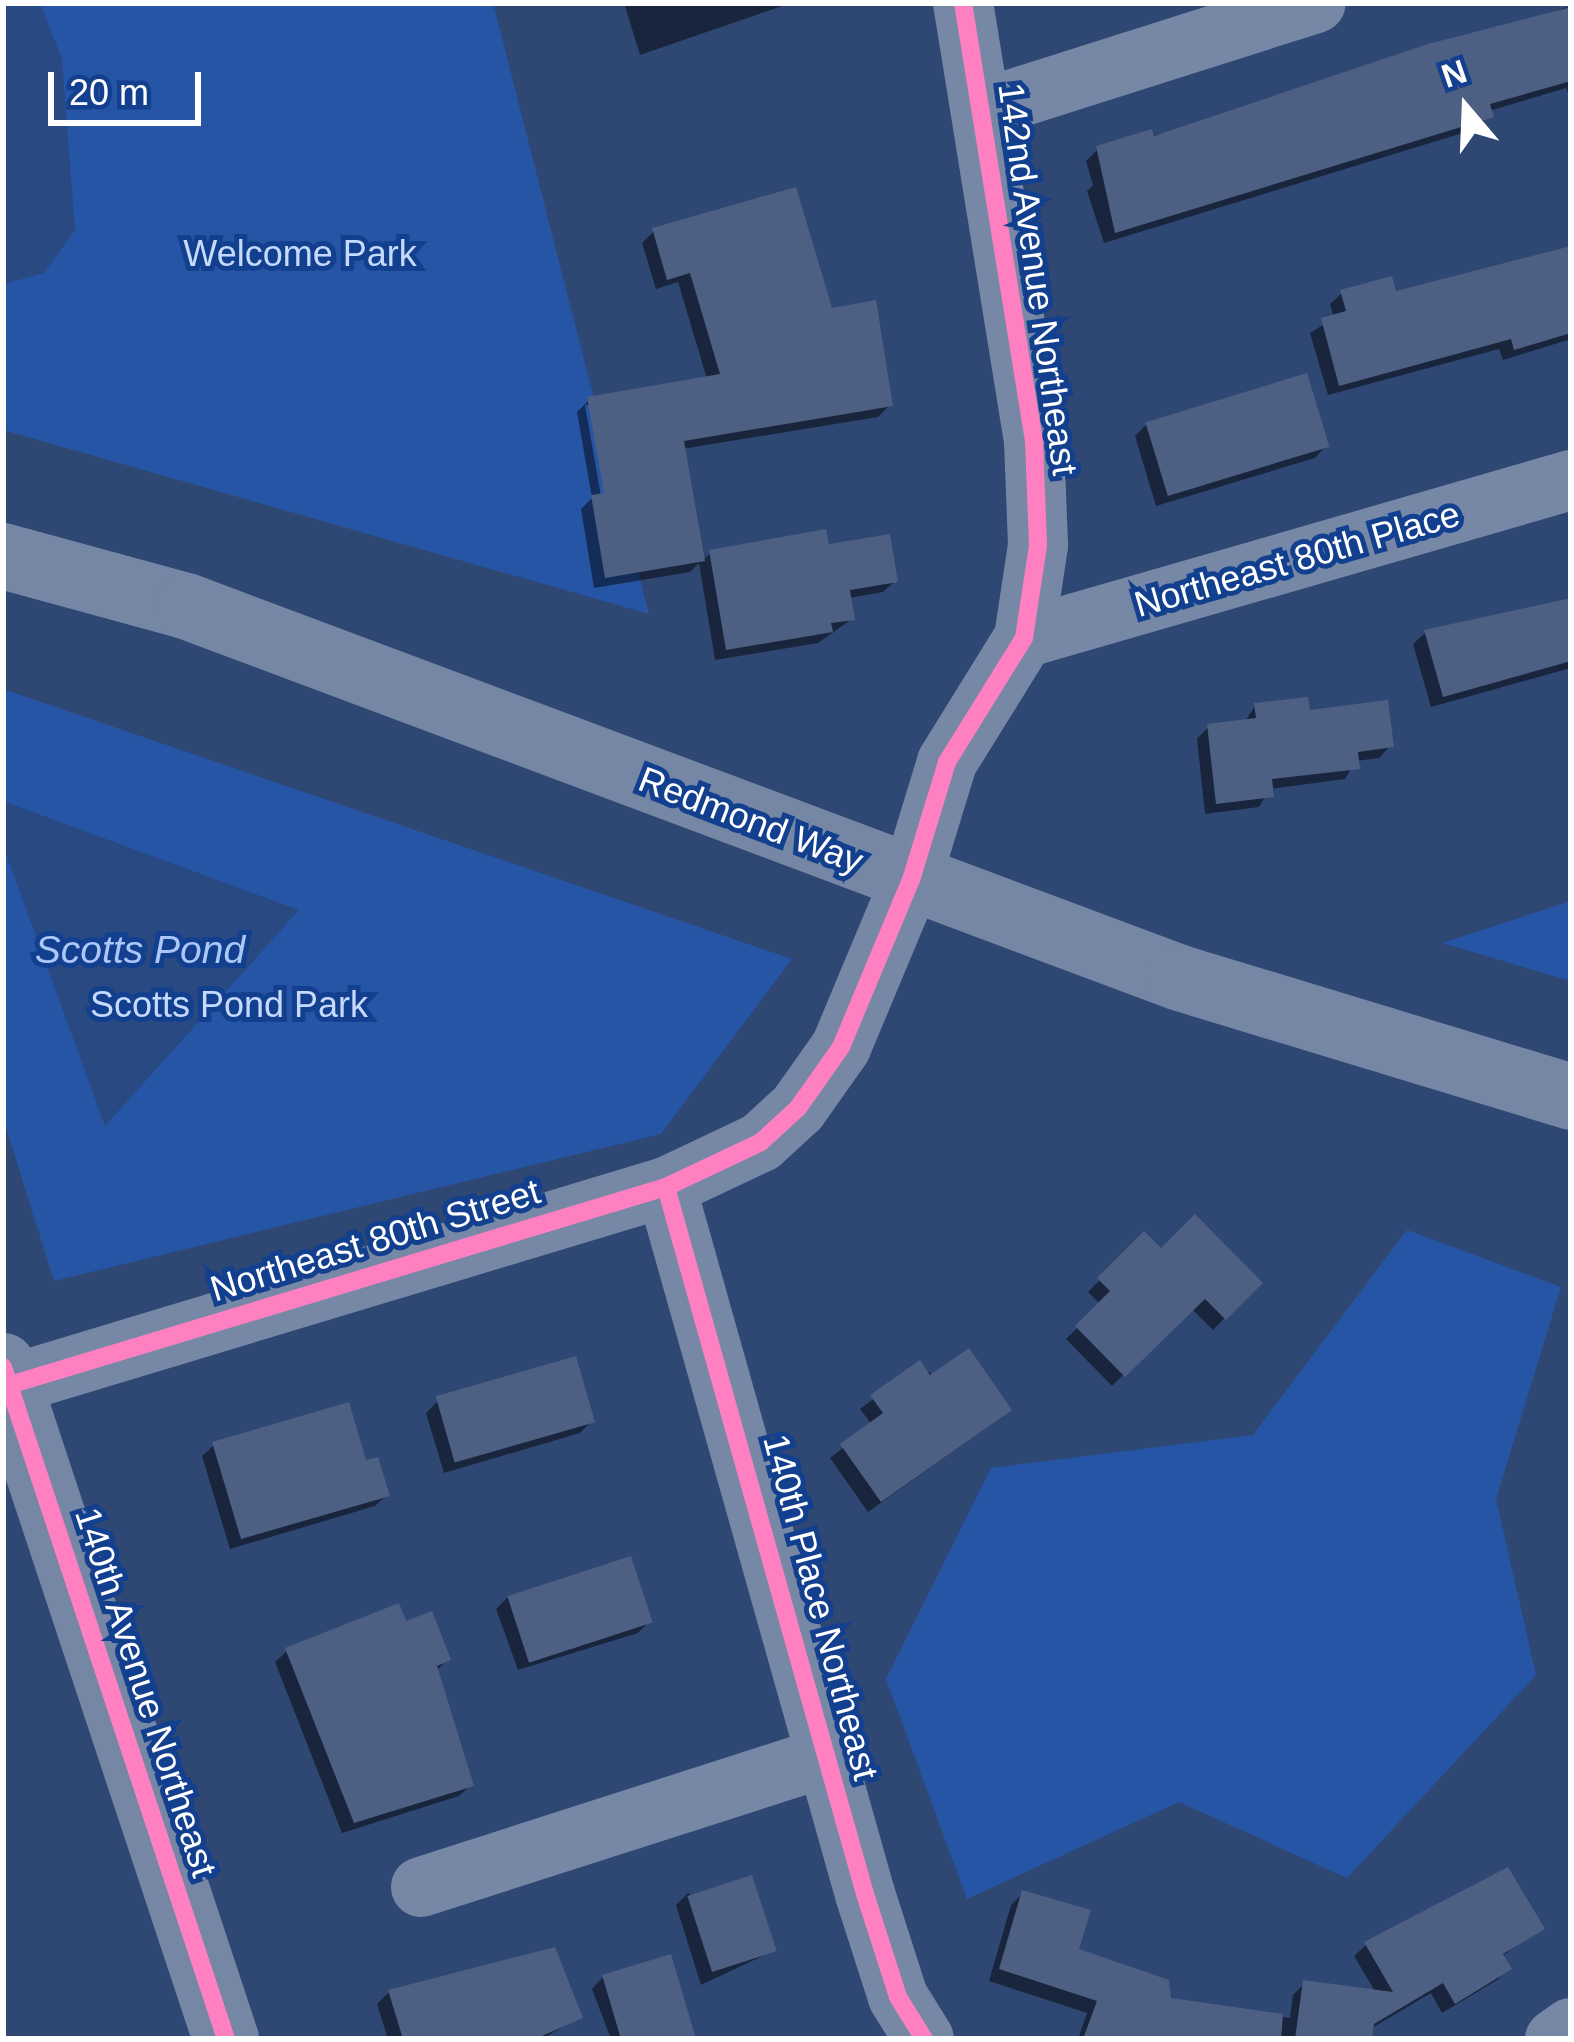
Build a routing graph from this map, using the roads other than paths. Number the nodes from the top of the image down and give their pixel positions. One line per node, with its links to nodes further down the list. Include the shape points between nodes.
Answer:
1 (963, 3): 3 (street, 142nd Avenue Northeast)
2 (1316, 3): 3 (street)
3 (982, 109): 6 (street, 142nd Avenue Northeast, via 1034,441 1038,545)
4 (1571, 480): 6 (street, Northeast 80th Place)
5 (3, 556): 7 (main road, Redmond Way, via 186,606)
6 (1024, 638): 7 (street, 142nd Avenue Northeast, via 947,762)
7 (911, 880): 8 (main road, Redmond Way, via 1180,978); 9 (street, 142nd Avenue Northeast, via 841,1047 798,1108)
8 (1571, 1097)
9 (761, 1142): 10 (street, Northeast 80th Street)
10 (666, 1187): 11 (street, Northeast 80th Street); 12 (street, 140th Place Northeast)
11 (5, 1379): 15 (main road, 140th Avenue Northeast)
12 (828, 1756): 13 (street); 16 (street, 140th Place Northeast, via 898,1997)
13 (421, 1887)
14 (1571, 2028): 17 (street)
15 (226, 2039)
16 (924, 2039)
17 (1555, 2039)

